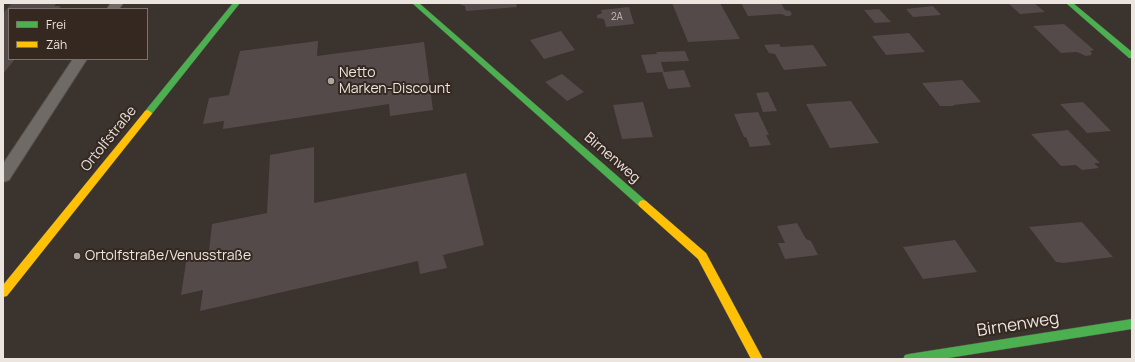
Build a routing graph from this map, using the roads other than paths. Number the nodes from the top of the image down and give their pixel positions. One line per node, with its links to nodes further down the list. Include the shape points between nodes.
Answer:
1 (237, 3): 7 (street, Ortolfstraße)
2 (415, 3): 9 (street, Birnenweg, via 702,256)
3 (1070, 3): 4 (street)
4 (1132, 56)
5 (79, 60): 6 (lane)
6 (3, 176)
7 (3, 293)
8 (1132, 324): 10 (street, Birnenweg)
9 (757, 359)
10 (909, 359)

